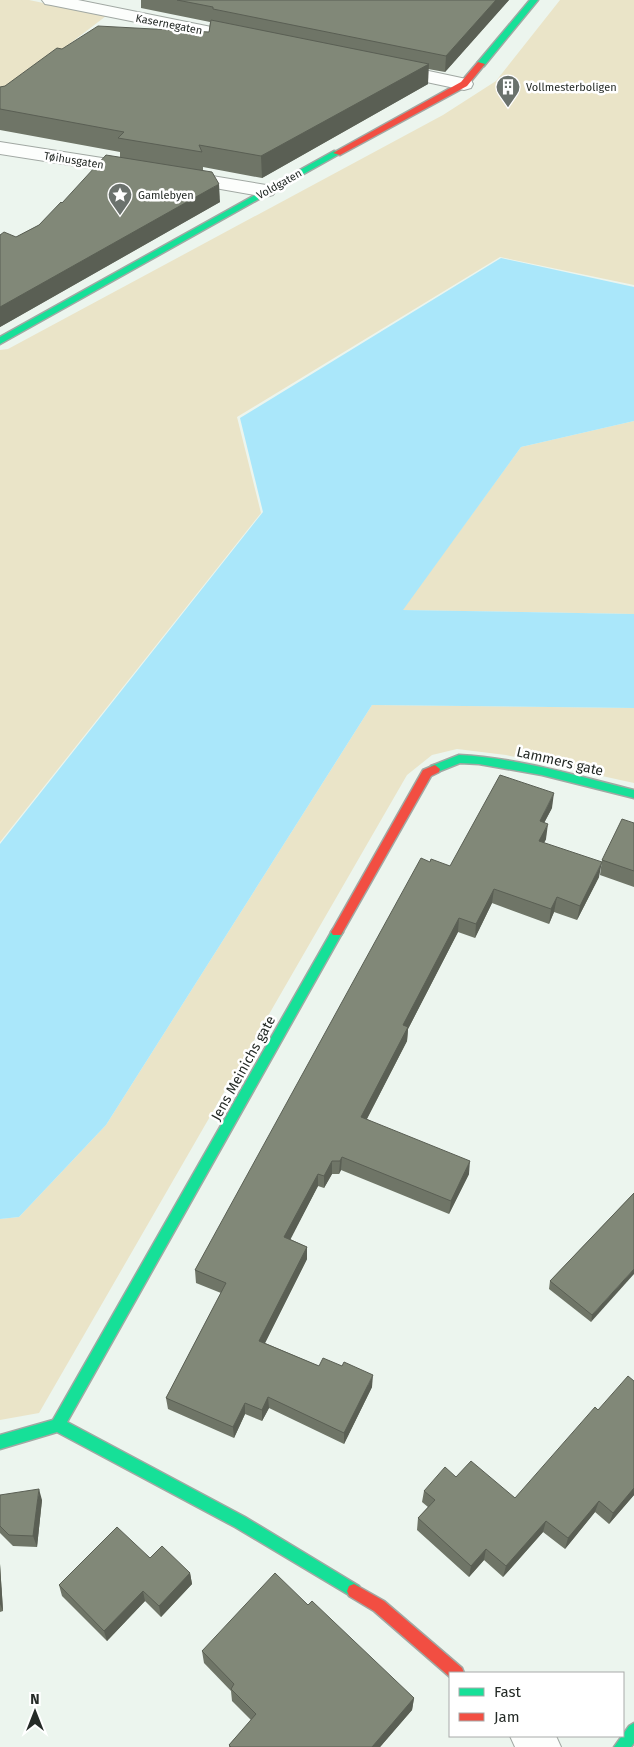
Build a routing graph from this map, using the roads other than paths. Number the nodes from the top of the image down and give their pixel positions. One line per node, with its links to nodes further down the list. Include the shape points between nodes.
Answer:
1 (52, 0): 4 (street, Kasernegaten)
2 (138, 0): 4 (street)
3 (534, 0): 8 (street, Voldgaten)
4 (118, 14): 5 (street); 6 (street, Kasernegaten)
5 (102, 25)
6 (262, 43)
7 (377, 66): 8 (street)
8 (464, 84): 12 (street, Voldgaten)
9 (0, 148): 10 (street, Tøihusgaten)
10 (148, 172)
11 (168, 175): 12 (street)
12 (266, 191): 13 (street, Voldgaten)
13 (0, 341)
14 (479, 760): 15 (street, Lammers gate, via 542,771); 16 (street, Jens Meinichs gate, via 459,759 427,773)
15 (634, 794)
16 (58, 1425): 17 (street); 18 (street, via 240,1522 379,1606)
17 (0, 1442)
18 (456, 1672)
19 (634, 1731): 22 (street)
20 (531, 1737): 21 (street)
21 (542, 1747)
22 (622, 1747)

